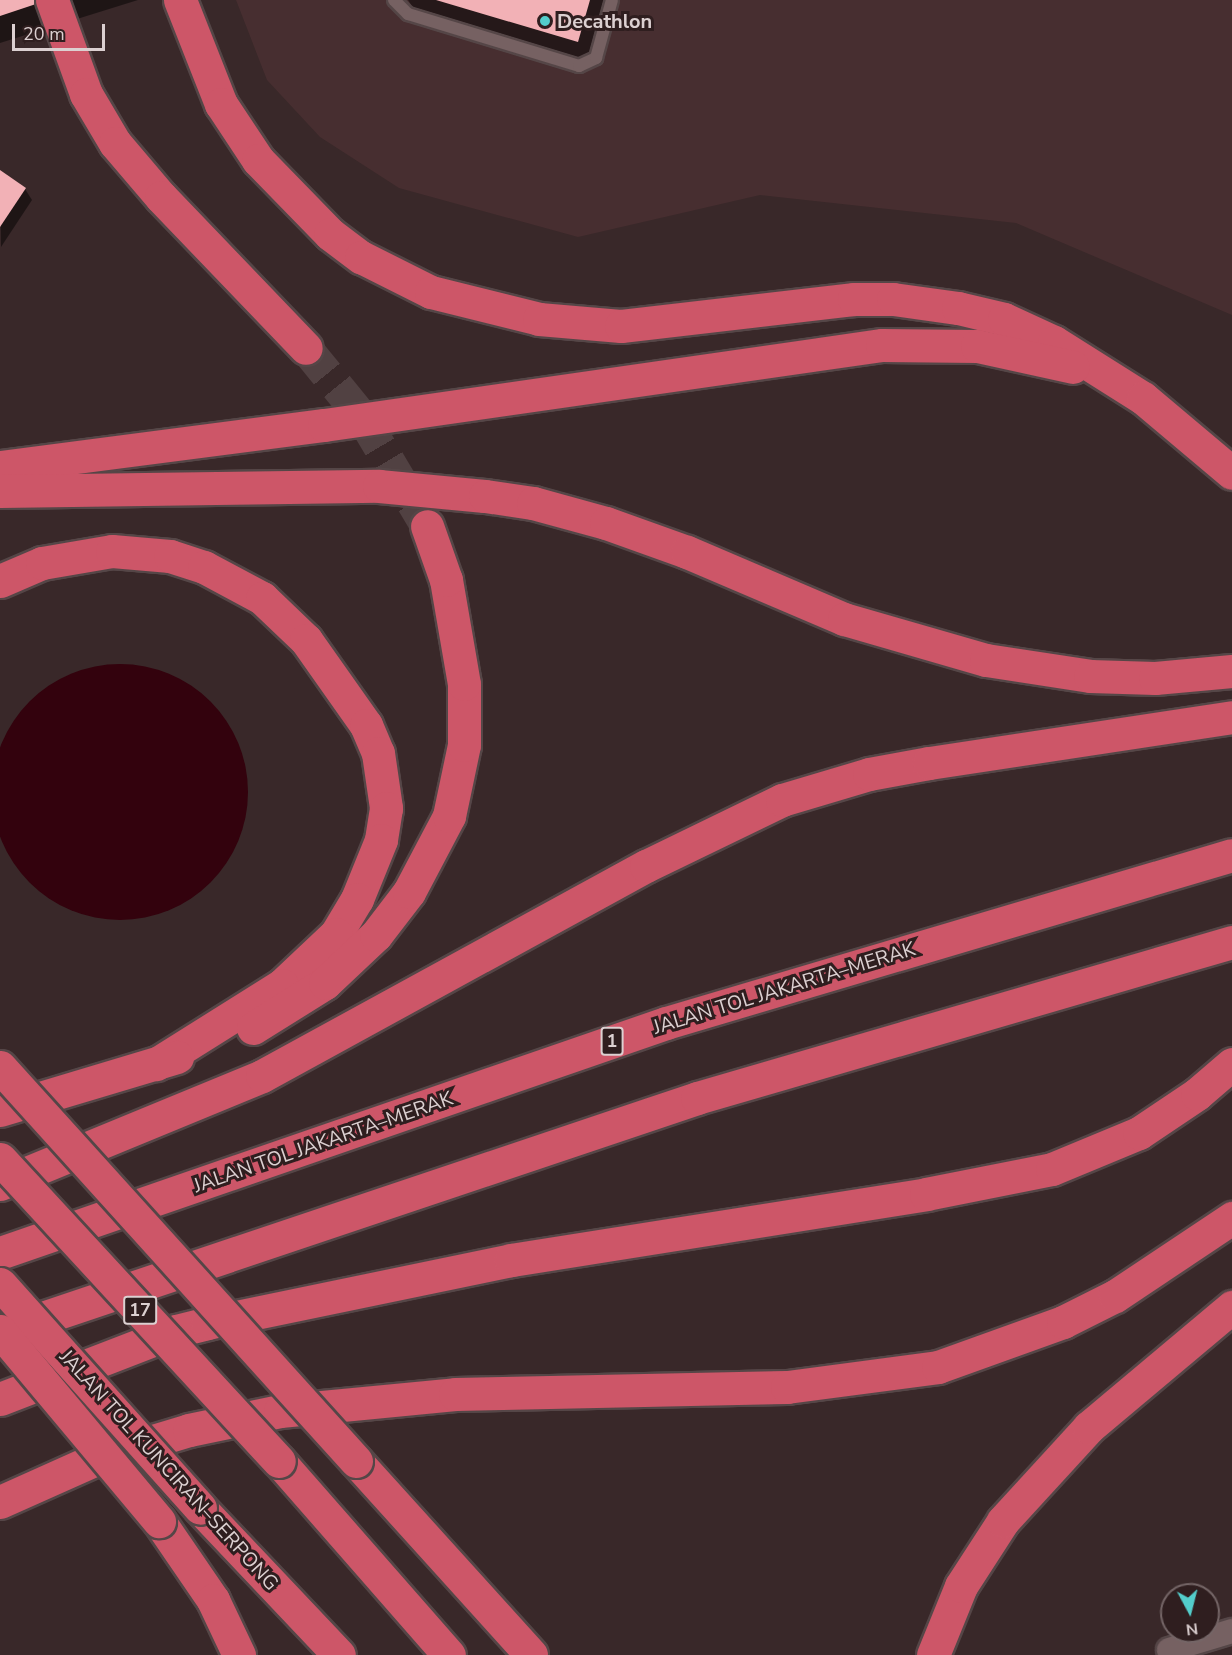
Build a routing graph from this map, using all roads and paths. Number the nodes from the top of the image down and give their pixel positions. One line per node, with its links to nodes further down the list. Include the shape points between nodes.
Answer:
1 (52, 0): 5 (highway, via 86,94 115,143 185,223)
2 (180, 0): 6 (highway, via 221,104 258,160 330,234 361,257 431,292 539,319 621,326 843,300 930,303 1004,319 1054,342)
3 (394, 0): 4 (lane, via 408,14 579,66 596,58)
4 (612, 0)
5 (306, 348)
6 (1107, 376): 7 (highway, via 977,346 882,345); 8 (highway, via 1181,427)
7 (0, 467)
8 (1232, 473)
9 (0, 490): 12 (highway, via 379,486 533,503 697,556 844,619 986,660 1090,676 1155,678)
10 (427, 526): 16 (highway, via 451,603 466,718 460,774 439,840 396,911 355,957 325,983 295,1005 238,1035)
11 (0, 581): 16 (highway, via 42,563 112,550 170,556 204,567 262,598 306,640 366,725 378,753 386,808 381,840 357,899 336,934 282,985)
12 (1232, 672)
13 (1232, 717): 21 (highway, via 869,774 782,800 646,866 262,1076)
14 (1232, 855): 23 (highway, JALAN TOL JAKARTA–MERAK / 1, via 666,1023)
15 (1232, 942): 26 (highway, via 697,1098)
16 (156, 1064): 19 (highway)
17 (1232, 1064): 27 (highway, via 1197,1094 1139,1133 1052,1169 926,1194 511,1260 207,1323 176,1331)
18 (0, 1066): 34 (highway, bridge)
19 (0, 1110)
20 (0, 1158): 33 (highway, 17, bridge, via 279,1461)
21 (0, 1184)
22 (1232, 1218): 28 (highway, via 1115,1296 1063,1323 938,1367 787,1387 455,1394 280,1411 189,1430 103,1456)
23 (0, 1253)
24 (0, 1284): 32 (highway, JALAN TOL KUNCIRAN–SERPONG, bridge, via 200,1508)
25 (1232, 1307): 35 (highway, via 1089,1427 1003,1521 961,1586)
26 (0, 1332): 31 (highway, bridge, via 159,1521 213,1600)
27 (0, 1399)
28 (0, 1502)
29 (1232, 1631): 30 (street)
30 (1168, 1650)
31 (239, 1655)
32 (339, 1655)
33 (448, 1655)
34 (531, 1655)
35 (933, 1655)

